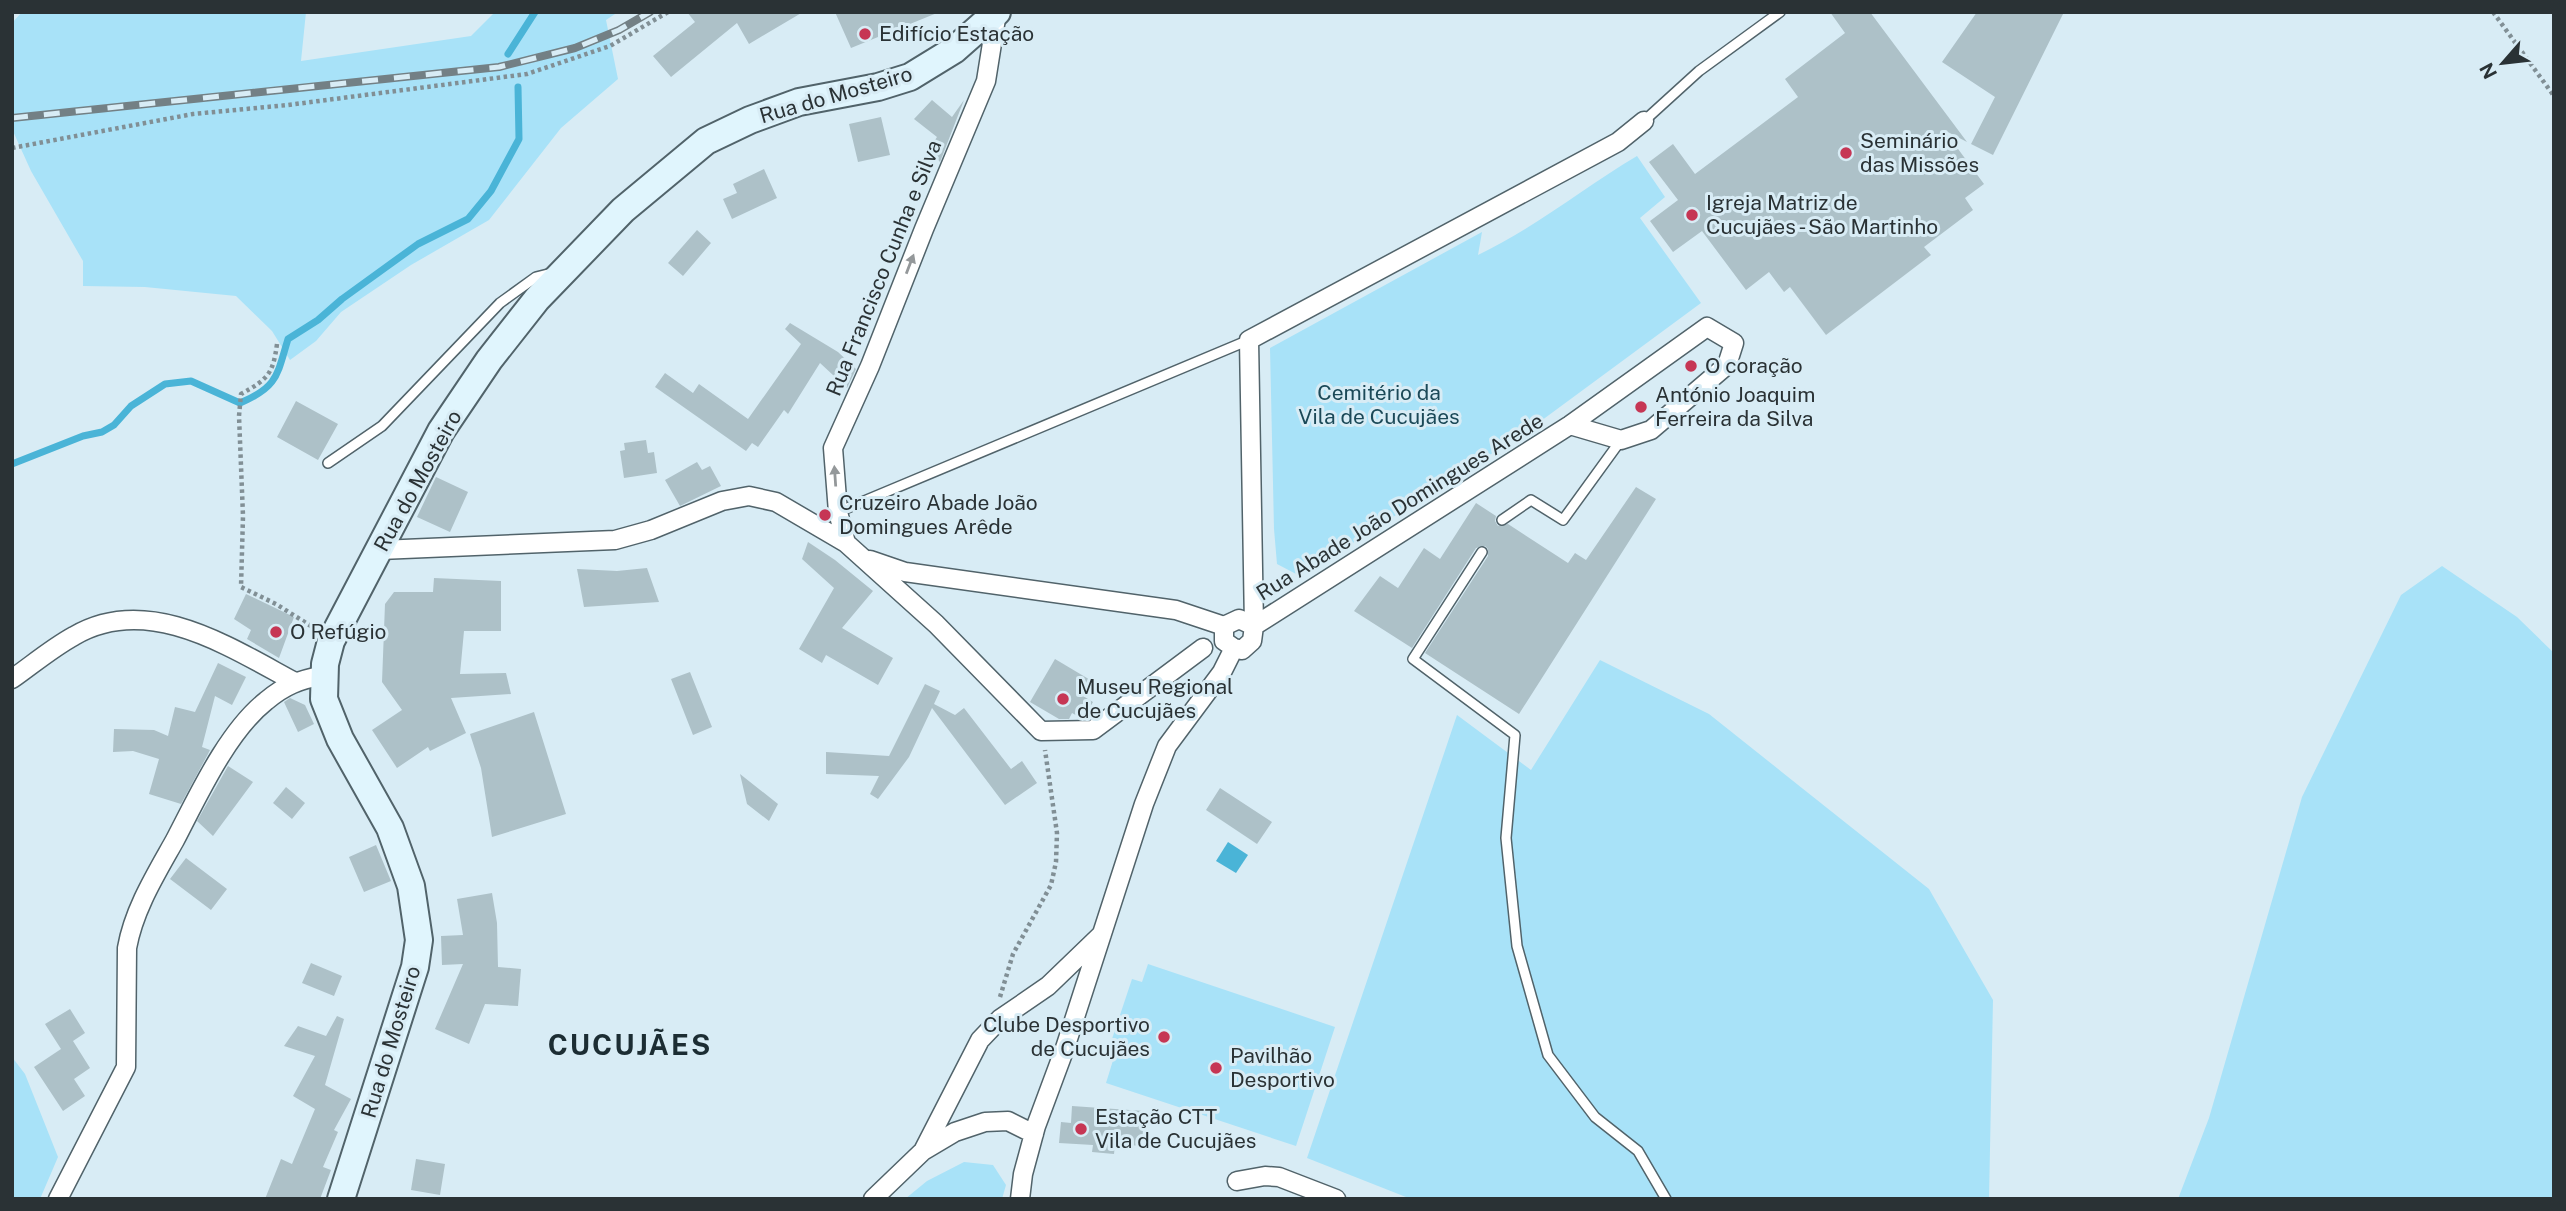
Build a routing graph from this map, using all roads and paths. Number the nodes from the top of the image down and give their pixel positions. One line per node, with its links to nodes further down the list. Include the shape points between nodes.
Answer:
1 (668, 12): 7 (path, via 610,46 527,74 193,114)
2 (997, 12): 8 (main road, Rua do Mosteiro, via 954,50 910,77 799,102 706,141 623,210); 14 (street, Rua Francisco Cunha e Silva, one-way to 2, via 833,448 986,81)
3 (1780, 12): 6 (lane, via 1699,71)
4 (2493, 12): 5 (path)
5 (2554, 96)
6 (1644, 121): 9 (street, via 1618,142)
7 (12, 148)
8 (564, 271): 13 (lane, via 536,277 500,303 382,426); 17 (main road, Rua do Mosteiro, via 489,360 441,431)
9 (1249, 340): 14 (lane); 21 (street)
10 (277, 344): 22 (path, via 274,367 241,394 241,587)
11 (1570, 425): 12 (street); 12 (street, Rua Abade João Domingues Arede, via 1707,327 1734,343 1727,365 1651,430); 21 (street, Rua Abade João Domingues Arede)
12 (1621, 440): 15 (lane, via 1563,520 1531,500)
13 (328, 463)
14 (838, 512): 16 (street, Rua Francisco Cunha e Silva)
15 (1502, 520)
16 (846, 543): 17 (street, via 776,502 749,496 722,500 615,540); 19 (street)
17 (380, 550): 22 (main road, Rua do Mosteiro)
18 (1482, 552): 39 (lane, via 1413,659 1515,735 1506,838 1517,946 1548,1055 1595,1117 1638,1151)
19 (863, 558): 20 (street, via 905,572 1176,610); 23 (street, via 936,624 1041,731 1093,730)
20 (1224, 626): 21 (street, via 1239,619); 24 (street, via 1224,641)
21 (1254, 626): 24 (street, via 1252,641 1242,650)
22 (331, 641): 25 (main road, Rua do Mosteiro)
23 (1203, 648)
24 (1234, 648): 29 (street, via 1222,672 1167,746)
25 (324, 675): 27 (street); 35 (main road, Rua do Mosteiro, via 324,699 340,739 390,828 411,886 419,940 415,967)
26 (12, 679): 27 (street, via 75,635 138,618 166,622 232,648)
27 (293, 681): 34 (street, via 264,702 231,741 142,900 127,948 126,1067)
28 (1048, 764): 30 (path, via 1056,862 1051,885 1013,954)
29 (1104, 932): 31 (street); 32 (street, via 1048,986 1000,1018 980,1040)
30 (999, 1002)
31 (1034, 1134): 32 (street, via 1008,1121 985,1122 955,1132); 37 (street)
32 (923, 1151): 36 (street)
33 (1237, 1181): 38 (street, via 1279,1177)
34 (58, 1199)
35 (341, 1199)
36 (873, 1199)
37 (1020, 1199)
38 (1336, 1199)
39 (1666, 1199)

